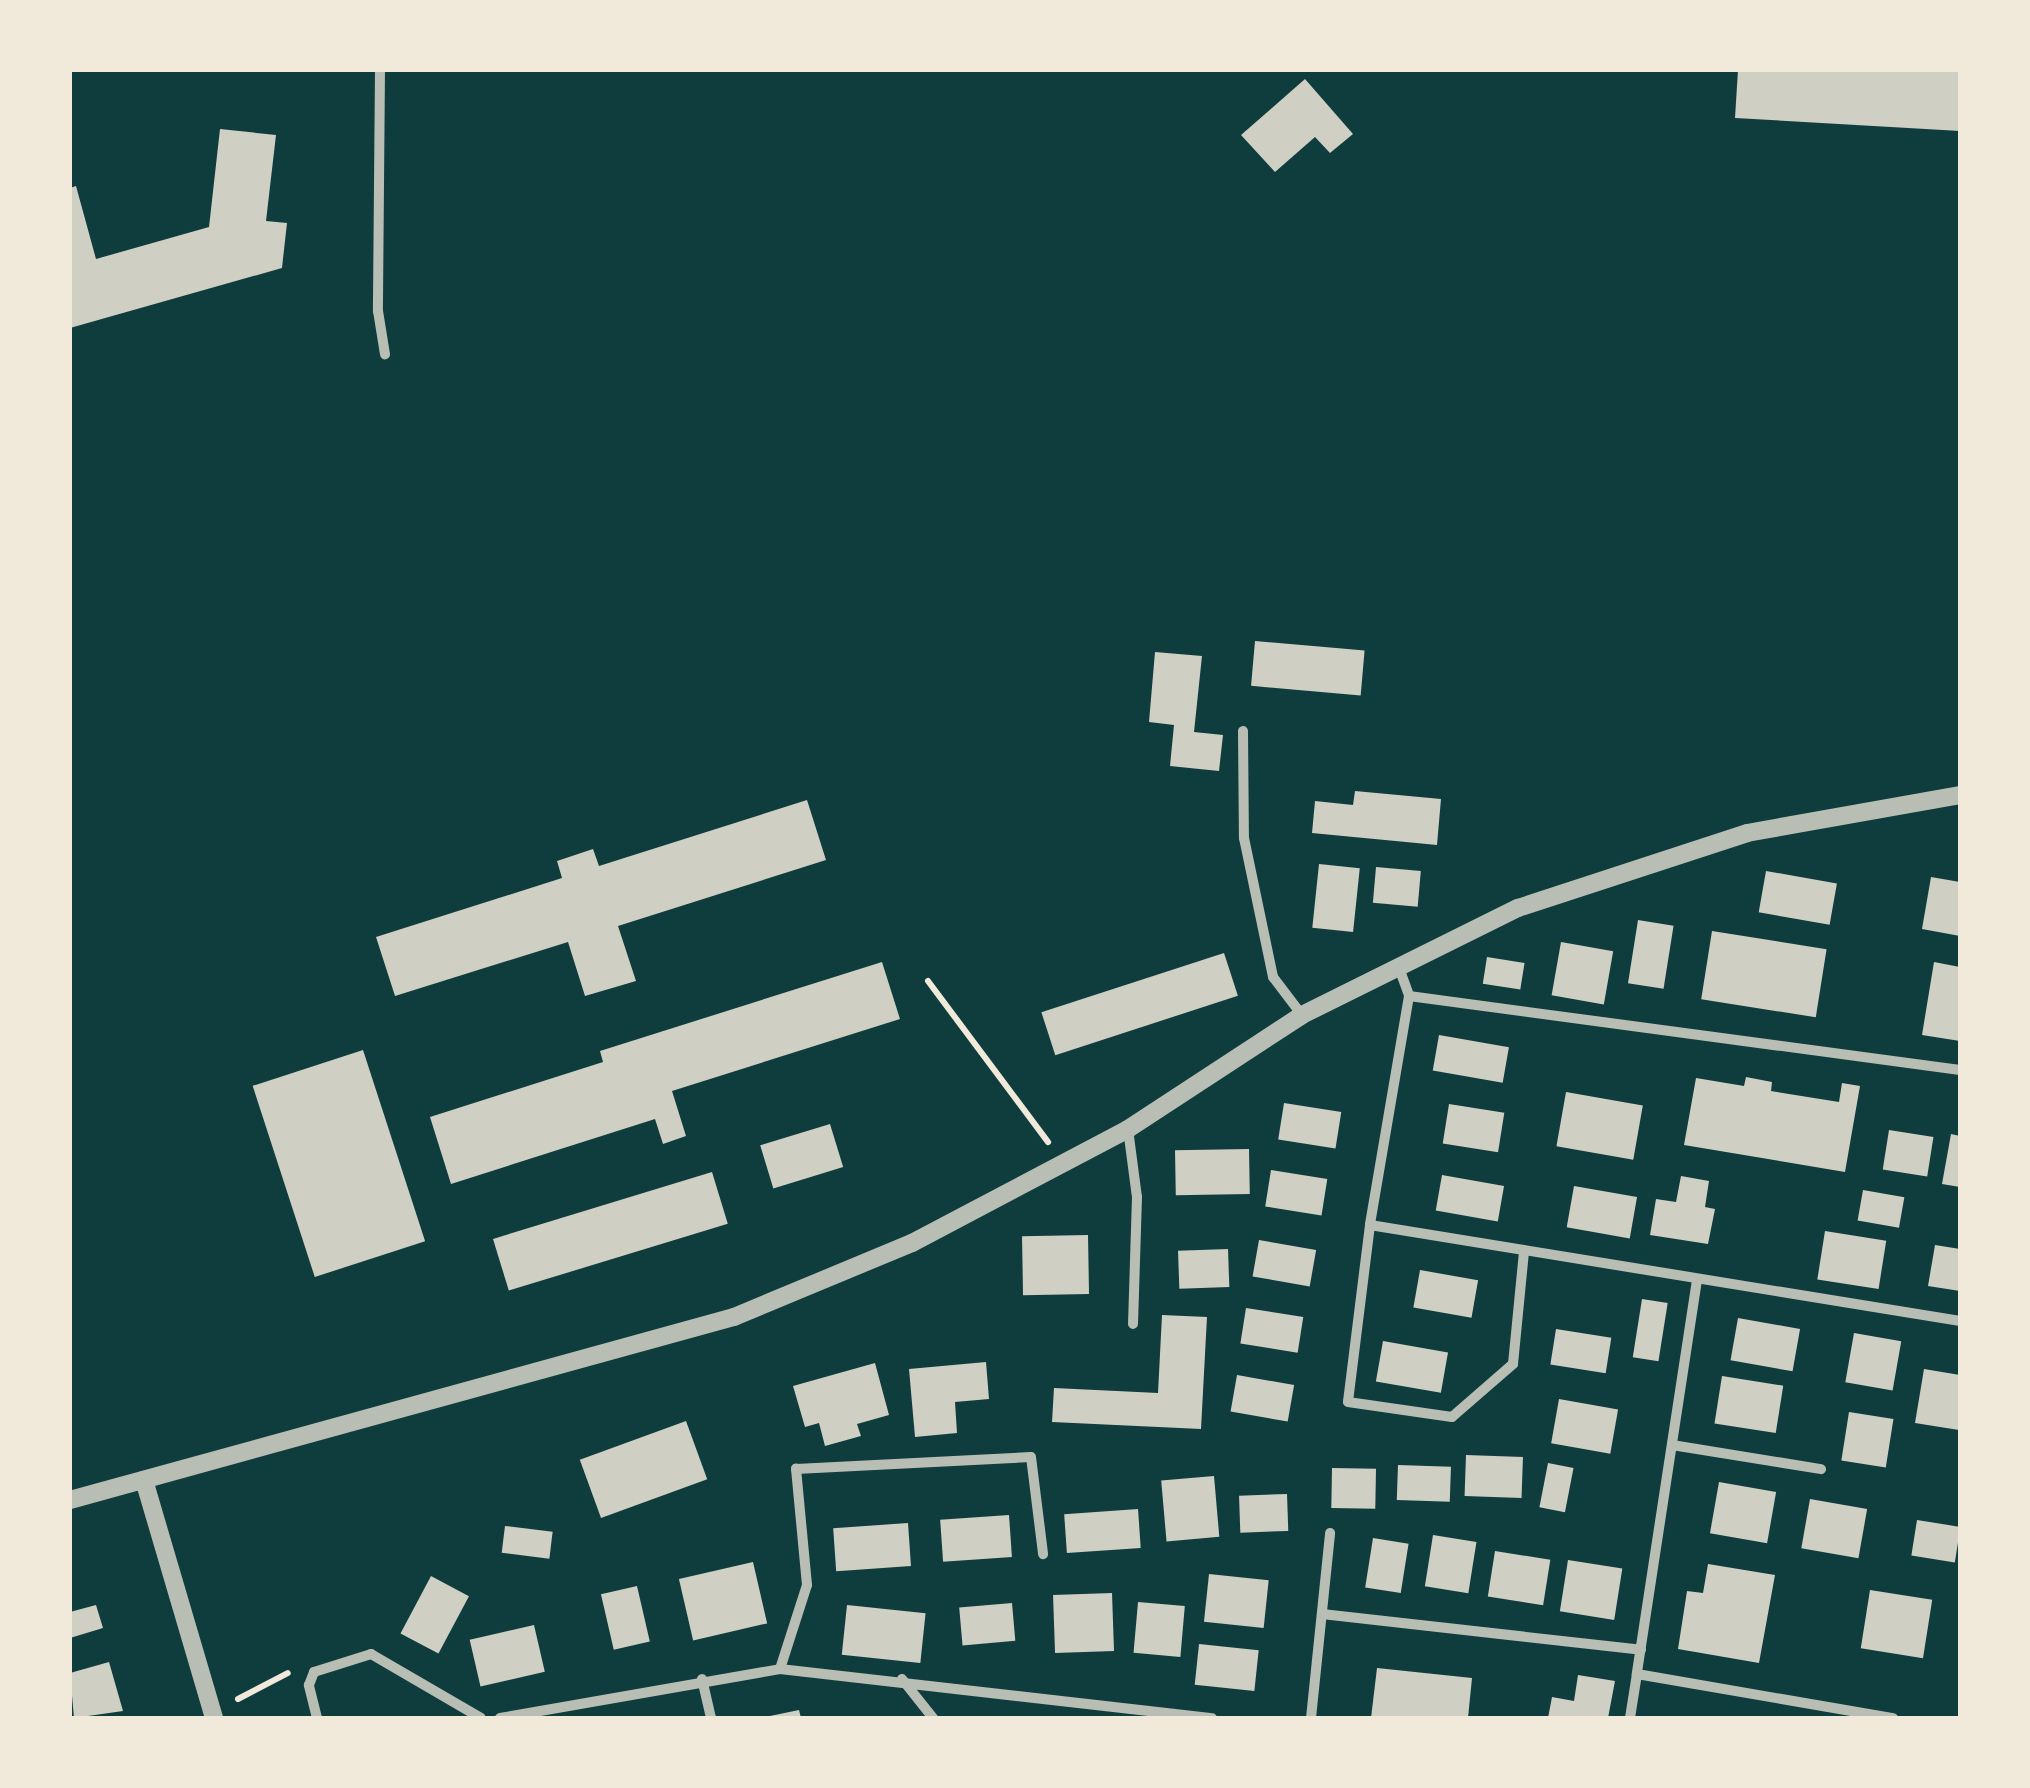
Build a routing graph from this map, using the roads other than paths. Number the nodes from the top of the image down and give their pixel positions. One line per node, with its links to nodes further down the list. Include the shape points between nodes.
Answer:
1 (380, 70): 2 (street, via 378,311)
2 (385, 354)
3 (1244, 730): 7 (street, via 1248,855 1274,977)
4 (1960, 796): 5 (street, via 1747,833 1518,908)
5 (1398, 962): 6 (street); 7 (street)
6 (1409, 996): 8 (street); 10 (street)
7 (1302, 1014): 9 (street)
8 (1960, 1070)
9 (1128, 1129): 14 (street, via 1137,1197); 17 (street, via 912,1243 734,1317)
10 (1370, 1225): 11 (street); 11 (street, via 1348,1402 1452,1417 1513,1364)
11 (1524, 1251): 12 (street)
12 (1697, 1280): 13 (street); 15 (street)
13 (1960, 1321)
14 (1134, 1324)
15 (1672, 1445): 16 (street); 22 (street)
16 (1821, 1468)
17 (144, 1480): 18 (street); 27 (street)
18 (70, 1500)
19 (1330, 1533): 21 (street)
20 (1043, 1554): 23 (street, via 1031,1457 796,1469 807,1585)
21 (1322, 1614): 22 (street); 34 (street)
22 (1641, 1650): 24 (street)
23 (780, 1669): 25 (street); 26 (street)
24 (1637, 1674): 35 (street); 36 (street)
25 (901, 1678): 32 (street); 33 (street)
26 (702, 1679): 30 (street); 31 (street)
27 (212, 1710)
28 (317, 1718): 29 (street, via 309,1685 314,1672 372,1654)
29 (481, 1718)
30 (500, 1718)
31 (711, 1718)
32 (933, 1718)
33 (1212, 1718)
34 (1311, 1718)
35 (1630, 1718)
36 (1893, 1718)

